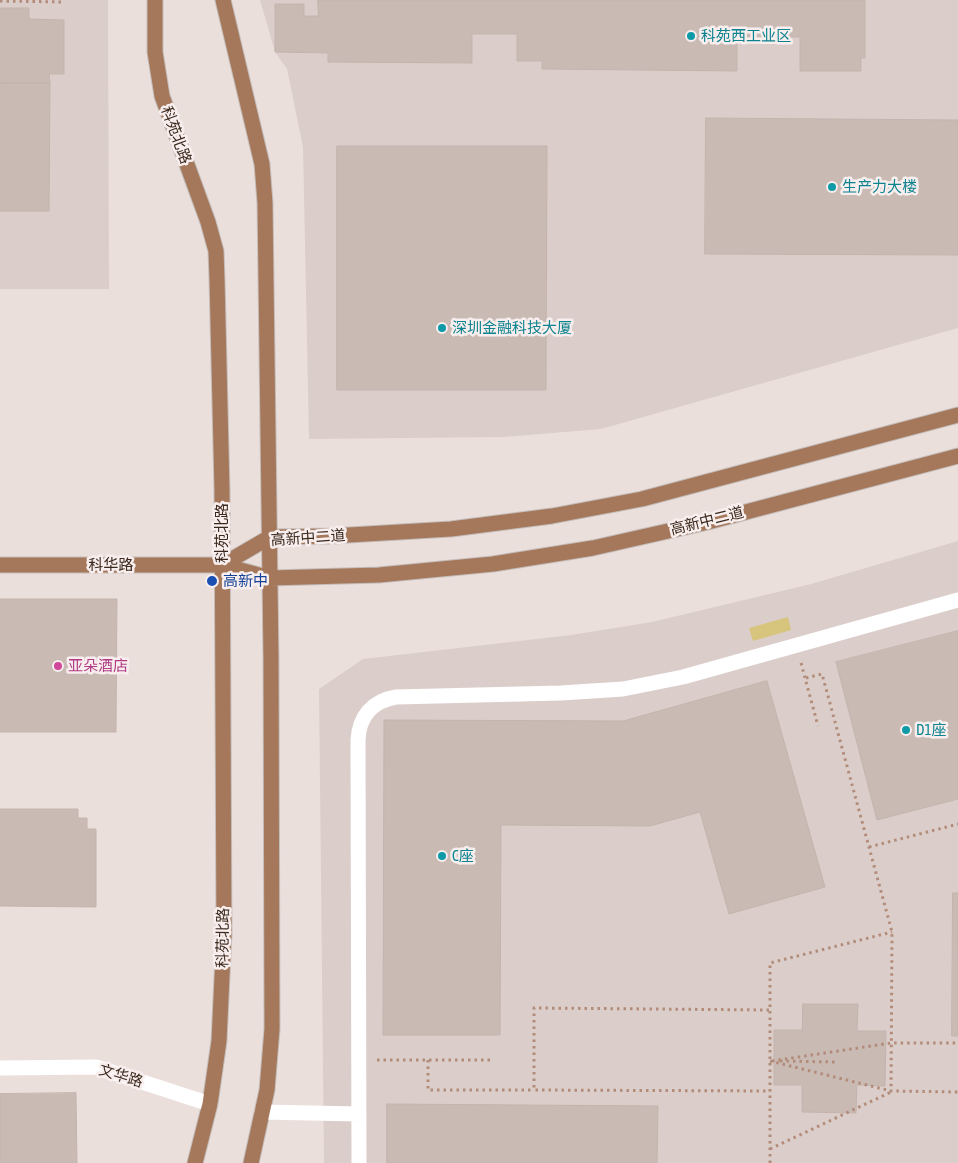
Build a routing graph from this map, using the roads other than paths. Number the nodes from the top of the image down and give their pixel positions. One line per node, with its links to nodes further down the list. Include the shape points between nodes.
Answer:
1 (155, 0): 6 (main road, 科苑北路, via 155,52 162,96 216,250)
2 (223, 0): 5 (main road, via 263,174)
3 (958, 415): 5 (main road, 高新中二道, via 642,499 552,516 451,529)
4 (958, 456): 8 (main road, 高新中二道, via 708,522 593,548 493,564 379,575)
5 (270, 537): 6 (main road, 高新中二道); 8 (main road)
6 (222, 564): 7 (main road, 科华路); 8 (main road, 高新中二道); 11 (main road, 科苑北路, via 224,934 219,1041)
7 (0, 565)
8 (270, 578): 12 (main road, via 272,1029)
9 (958, 600): 13 (street, via 683,677 623,689 396,696 370,708 359,727 358,740)
10 (0, 1068): 11 (street, 文华路, via 96,1067)
11 (210, 1104): 14 (main road, 科苑北路)
12 (262, 1112): 13 (street); 15 (main road)
13 (359, 1114): 16 (street)
14 (195, 1163)
15 (251, 1163)
16 (359, 1163)

